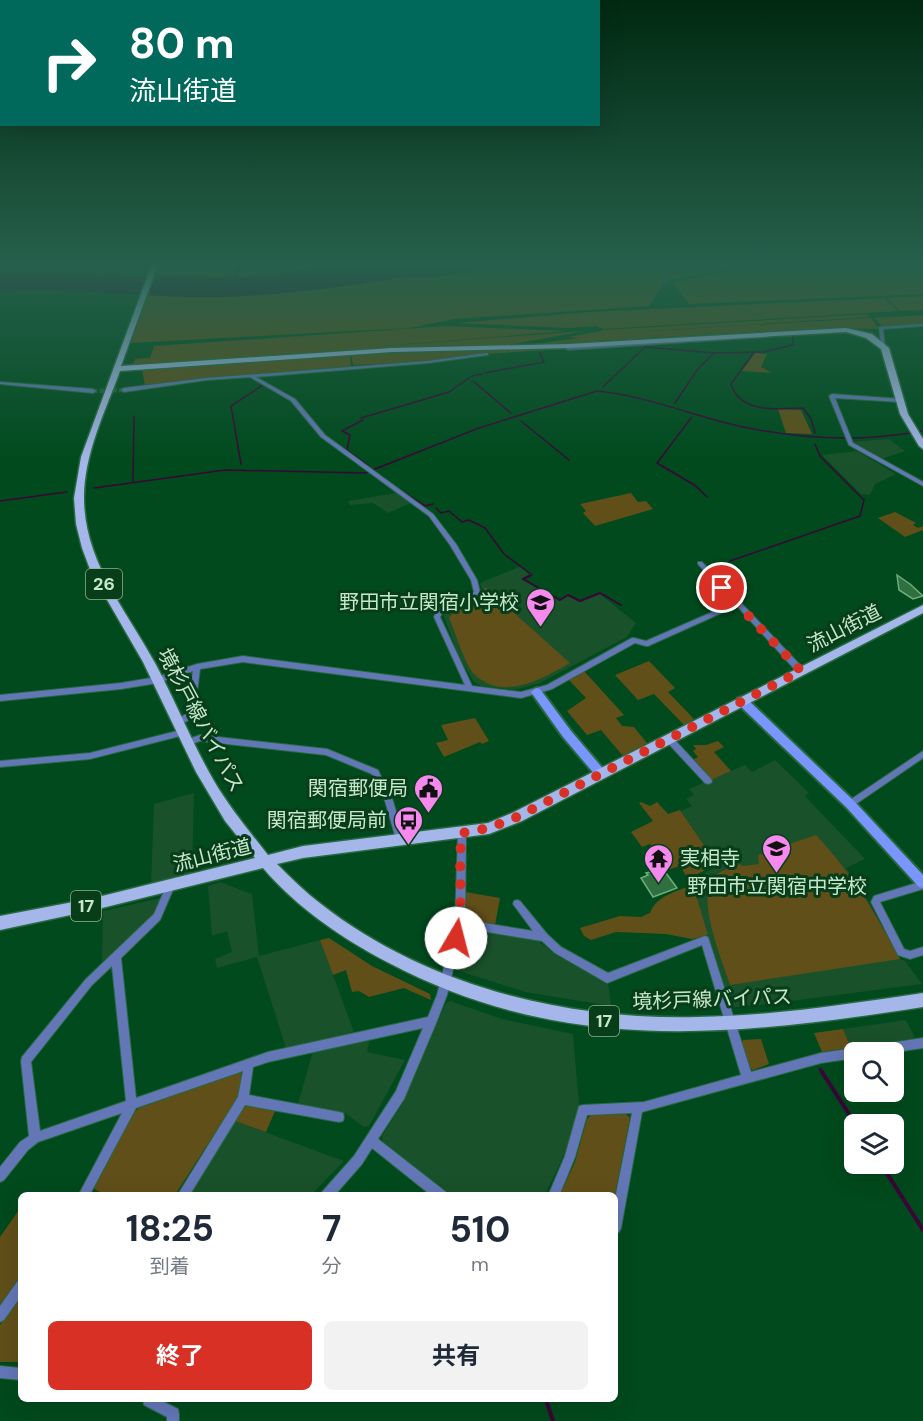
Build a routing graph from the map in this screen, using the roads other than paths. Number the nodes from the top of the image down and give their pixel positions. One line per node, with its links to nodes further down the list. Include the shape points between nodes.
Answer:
1 (131, 330): 9 (main road, 26)
2 (839, 330): 5 (main road)
3 (847, 330): 6 (main road, via 869,336)
4 (883, 330): 6 (street)
5 (781, 333): 7 (street); 9 (main road)
6 (884, 346): 14 (main road)
7 (568, 349)
8 (486, 354): 10 (street)
9 (118, 365): 22 (main road, 境杉戸線バイパス / 26, via 83,467 80,515 87,549)
10 (251, 376): 12 (street); 23 (street, via 293,400 323,436 430,515 453,544 478,589 475,596 446,604 437,615)
11 (0, 383): 13 (street)
12 (124, 390)
13 (93, 391)
14 (900, 400): 15 (main road); 16 (street, via 832,396 849,440 873,458)
15 (923, 446)
16 (923, 484)
17 (700, 563): 18 (street)
18 (736, 604): 21 (street); 24 (street, via 646,644 634,640)
19 (923, 609): 21 (main road, 流山街道 / 17)
20 (197, 667): 22 (street); 23 (street, via 243,659); 27 (street, via 190,716)
21 (801, 671): 26 (main road, 流山街道 / 17)
22 (158, 680): 25 (street); 27 (main road, 境杉戸線バイパス / 26)
23 (470, 689): 24 (street, via 509,694)
24 (536, 692): 31 (street)
25 (0, 698)
26 (742, 701): 28 (main road, 流山街道 / 17); 33 (street)
27 (181, 733): 30 (street, via 90,756); 35 (street, via 327,752 375,772); 36 (main road, 境杉戸線バイパス / 26, via 231,819)
28 (669, 739): 31 (main road, 流山街道 / 17); 32 (street)
29 (923, 754): 33 (street)
30 (0, 764)
31 (602, 774): 34 (main road, 流山街道 / 17, via 517,817)
32 (708, 781)
33 (850, 804): 37 (street)
34 (462, 833): 35 (main road, 流山街道 / 17); 41 (street)
35 (400, 839): 36 (main road, 流山街道 / 17)
36 (266, 861): 38 (main road, 流山街道 / 17); 45 (main road, 境杉戸線バイパス / 17, via 300,896 342,929 399,962)
37 (923, 884): 43 (street, via 875,902 901,952 910,955)
38 (171, 885): 40 (main road, 流山街道 / 17); 44 (street, via 157,917)
39 (517, 904): 42 (street)
40 (0, 922)
41 (460, 923): 42 (street); 45 (street)
42 (544, 937): 48 (street, via 558,950 607,978 705,940)
43 (923, 951)
44 (116, 955): 53 (street); 56 (street, via 89,982 26,1061)
45 (445, 982): 47 (street); 48 (main road, 境杉戸線バイパス / 17, via 515,1006 594,1021)
46 (923, 1000): 48 (main road, 境杉戸線バイパス / 17)
47 (432, 1021): 50 (street); 57 (street, via 400,1095)
48 (729, 1023): 51 (street)
49 (923, 1043): 51 (street, via 821,1058)
50 (249, 1063): 52 (street); 53 (street)
51 (747, 1077): 54 (street)
52 (243, 1099): 55 (street); 60 (street)
53 (132, 1106): 56 (street); 59 (street)
54 (638, 1108): 63 (street, via 583,1110 570,1157); 64 (street)
55 (339, 1117)
56 (35, 1138): 58 (street)
57 (371, 1141): 61 (street); 62 (street)
58 (0, 1176)
59 (85, 1192)
60 (185, 1192)
61 (329, 1192)
62 (437, 1192)
63 (555, 1192)
64 (618, 1212)
65 (18, 1290): 66 (street)
66 (0, 1316)
67 (0, 1372): 68 (street)
68 (18, 1374)
69 (152, 1402): 70 (street, via 173,1414)
70 (172, 1421)

